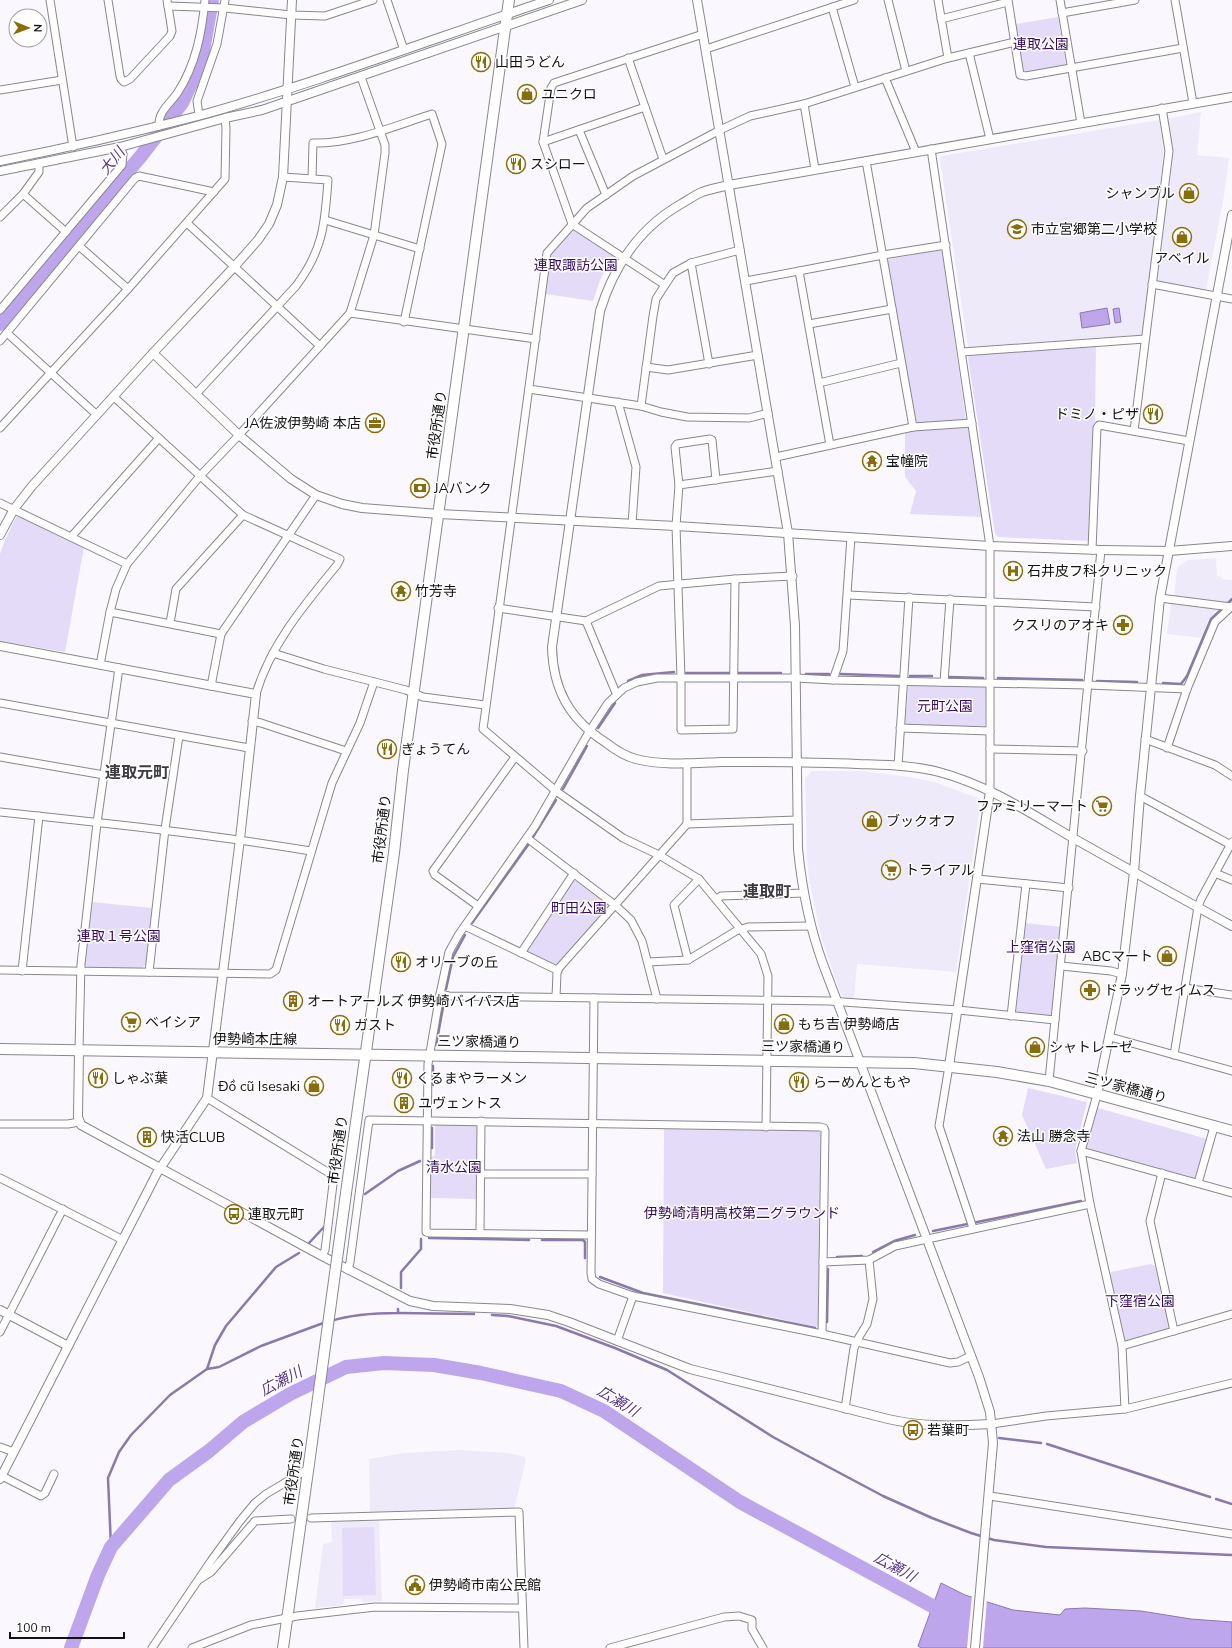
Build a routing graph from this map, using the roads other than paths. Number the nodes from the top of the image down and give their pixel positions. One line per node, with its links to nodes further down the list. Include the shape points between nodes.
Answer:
1 (51, 0): 40 (street)
2 (108, 0): 18 (street, via 120,79 124,82 130,80 170,36 172,31)
3 (225, 0): 22 (street)
4 (292, 0): 25 (street)
5 (372, 0): 25 (street, via 325,16)
6 (387, 0): 32 (street)
7 (509, 0): 24 (main road, 市役所通り)
8 (549, 0): 24 (street)
9 (582, 0): 27 (street)
10 (697, 0): 28 (street)
11 (854, 0): 21 (street)
12 (888, 0): 37 (street)
13 (938, 0): 26 (street)
14 (1060, 0): 23 (street)
15 (1136, 0): 19 (street)
16 (1175, 0): 30 (street)
17 (1008, 1): 26 (street); 29 (street)
18 (168, 3): 20 (street)
19 (1105, 3): 23 (street)
20 (205, 5): 22 (street); 53 (street, via 201,35 192,61 178,92 159,116)
21 (832, 7): 31 (street); 41 (street)
22 (222, 8): 25 (street); 50 (street, via 217,44 197,101)
23 (1062, 13): 36 (street)
24 (507, 14): 27 (main road, 市役所通り); 32 (street)
25 (291, 15): 42 (street)
26 (941, 20): 35 (street)
27 (506, 27): 38 (street); 103 (main road, 市役所通り)
28 (703, 34): 31 (street); 34 (street)
29 (1015, 42): 33 (street); 36 (street, via 1020,74 1026,76)
30 (1183, 48): 36 (street); 46 (street)
31 (706, 49): 55 (street)
32 (404, 50): 42 (street)
33 (969, 53): 35 (street); 57 (street)
34 (628, 58): 48 (street); 58 (street, via 554,83 551,88)
35 (948, 58): 37 (street)
36 (1071, 68): 52 (street)
37 (906, 71): 39 (street)
38 (361, 77): 45 (street); 56 (street)
39 (885, 78): 41 (street); 62 (street)
40 (62, 80): 43 (street); 59 (street)
41 (855, 87): 47 (street)
42 (287, 89): 45 (street); 50 (street)
43 (0, 90)
44 (1232, 97): 46 (street)
45 (286, 103): 51 (street); 69 (street)
46 (1193, 103): 49 (street)
47 (804, 104): 55 (street, via 750,116); 67 (street)
48 (645, 107): 54 (street); 63 (street)
49 (1162, 108): 52 (street); 92 (street, via 1169,151)
50 (199, 115): 53 (street)
51 (225, 118): 60 (street); 72 (street, via 225,179)
52 (1081, 123): 57 (street)
53 (156, 126): 59 (street)
54 (580, 130): 58 (street); 74 (street)
55 (720, 130): 63 (street); 71 (street)
56 (380, 131): 70 (street, via 331,144 313,143); 81 (street, via 386,152); 84 (street, via 432,114 442,144)
57 (990, 139): 61 (street)
58 (543, 142): 79 (street)
59 (73, 147): 65 (street)
60 (120, 147): 66 (street); 80 (street, via 123,154 122,165)
61 (931, 149): 62 (street); 82 (street)
62 (916, 152): 64 (street)
63 (663, 159): 74 (street)
64 (866, 160): 67 (street); 86 (street)
65 (0, 161)
66 (39, 164): 68 (street); 73 (street, via 39,172)
67 (815, 169): 71 (street)
68 (0, 171)
69 (283, 177): 70 (street); 89 (street, via 277,205 269,224)
70 (312, 178): 77 (street, via 328,180)
71 (729, 185): 85 (street); 87 (street, via 703,192 673,208 643,232)
72 (214, 192): 78 (street); 83 (street, via 139,176)
73 (23, 194): 76 (street); 80 (street)
74 (606, 195): 79 (street, via 587,208)
75 (1232, 215): 95 (street)
76 (0, 217)
77 (325, 220): 81 (street); 97 (street, via 319,244 307,271)
78 (187, 223): 89 (street); 94 (street)
79 (572, 224): 87 (street); 105 (street, via 547,253)
80 (66, 232): 99 (street)
81 (374, 235): 84 (street); 100 (street)
82 (946, 245): 86 (street); 109 (street)
83 (79, 246): 94 (street); 104 (street)
84 (420, 249): 101 (street)
85 (740, 250): 88 (street); 91 (street)
86 (883, 255): 90 (street); 98 (street)
87 (623, 258): 93 (street); 120 (street, via 608,287 600,311)
88 (691, 263): 93 (street, via 673,273); 113 (street)
89 (235, 266): 97 (street); 110 (street)
90 (799, 271): 91 (street); 102 (street)
91 (746, 281): 111 (street)
92 (1152, 284): 95 (street); 106 (street)
93 (665, 285): 114 (street, via 656,299 652,316)
94 (128, 289): 115 (street)
95 (1218, 296): 96 (street); 131 (street)
96 (1232, 298)
97 (277, 307): 108 (street); 118 (street)
98 (892, 309): 102 (street); 112 (street)
99 (0, 310)
100 (350, 313): 101 (street); 108 (street)
101 (404, 322): 103 (street)
102 (809, 324): 116 (street)
103 (464, 330): 105 (street); 141 (main road, 市役所通り)
104 (6, 333): 107 (street); 115 (street)
105 (536, 339): 117 (street)
106 (1146, 339): 109 (street); 128 (street)
107 (0, 341)
108 (320, 346): 129 (street)
109 (962, 352): 125 (street)
110 (153, 353): 118 (street); 119 (street)
111 (758, 355): 113 (street); 123 (street)
112 (901, 363): 116 (street); 126 (street)
113 (709, 364): 114 (street, via 668,370)
114 (646, 367): 122 (street)
115 (50, 373): 124 (street); 127 (street)
116 (819, 383): 132 (street)
117 (529, 390): 120 (street); 143 (street)
118 (196, 394): 129 (street)
119 (114, 397): 124 (street); 130 (street)
120 (588, 398): 121 (street); 144 (street)
121 (618, 402): 122 (street); 145 (street, via 636,467)
122 (641, 406): 123 (street, via 687,417 749,418)
123 (768, 413): 133 (street)
124 (97, 415): 140 (street)
125 (972, 423): 126 (street); 152 (street)
126 (912, 427): 132 (street)
127 (0, 428)
128 (1134, 431): 131 (street); 154 (street, via 1099,425 1097,428)
129 (239, 435): 135 (street); 138 (street, via 282,473)
130 (159, 438): 135 (street); 150 (street)
131 (1189, 441): 156 (street)
132 (830, 445): 133 (street)
133 (776, 457): 134 (street)
134 (778, 471): 136 (street); 147 (street)
135 (200, 476): 142 (street); 157 (street)
136 (716, 480): 137 (street); 137 (street, via 710,439 677,444 675,447)
137 (679, 485): 146 (street)
138 (316, 495): 141 (street, via 362,508); 149 (street)
139 (0, 503): 140 (street)
140 (14, 509): 148 (street); 150 (street)
141 (439, 514): 143 (street); 190 (main road, 市役所通り)
142 (243, 515): 149 (street); 172 (street, via 176,588)
143 (511, 518): 144 (street); 168 (street)
144 (570, 520): 145 (street); 170 (street)
145 (632, 524): 146 (street)
146 (676, 526): 147 (street); 160 (street)
147 (788, 533): 151 (street); 158 (street)
148 (0, 536)
149 (289, 536): 173 (street); 175 (street, via 340,559 297,615)
150 (71, 537): 157 (street)
151 (851, 537): 152 (street); 161 (street)
152 (990, 546): 154 (street); 165 (street)
153 (1232, 546): 156 (street)
154 (1092, 550): 155 (street)
155 (1101, 550): 156 (street); 166 (street)
156 (1169, 551): 163 (street)
157 (127, 564): 169 (street, via 116,589)
158 (793, 576): 159 (street); 180 (street)
159 (735, 579): 160 (street); 179 (street)
160 (678, 584): 171 (street, via 659,586); 178 (street)
161 (848, 595): 162 (street); 181 (street, via 843,651)
162 (909, 597): 164 (street); 183 (street)
163 (1160, 598): 167 (street); 188 (street)
164 (950, 599): 165 (street); 184 (street)
165 (990, 601): 166 (street); 185 (street)
166 (1096, 607): 186 (street)
167 (1231, 607): 189 (street, via 1216,622)
168 (498, 608): 170 (street); 194 (street)
169 (110, 612): 172 (street); 176 (street)
170 (556, 616): 171 (street); 199 (street, via 552,647 555,676 568,706)
171 (586, 621): 192 (street)
172 (170, 623): 173 (street)
173 (221, 634): 187 (street)
174 (0, 646): 176 (street)
175 (273, 653): 182 (street); 191 (street, via 260,678)
176 (100, 665): 177 (street)
177 (120, 668): 187 (street); 196 (street)
178 (681, 678): 179 (street); 179 (street, via 681,730 710,730 733,729); 192 (street, via 643,680)
179 (733, 678): 180 (street)
180 (796, 678): 181 (street); 209 (street)
181 (833, 680): 183 (street)
182 (374, 682): 190 (street); 205 (street, via 360,723)
183 (904, 682): 184 (street); 197 (street)
184 (944, 682): 185 (street)
185 (990, 683): 186 (street); 198 (street)
186 (1088, 685): 188 (street); 206 (street)
187 (211, 686): 191 (street)
188 (1150, 687): 189 (street); 201 (street)
189 (1187, 689): 203 (street)
190 (414, 693): 194 (street, via 431,699); 272 (main road, 市役所通り)
191 (256, 694): 195 (street)
192 (616, 694): 199 (street)
193 (0, 703): 196 (street)
194 (485, 705): 208 (street, via 483,729)
195 (252, 721): 202 (street); 205 (street)
196 (111, 723): 200 (street); 212 (street)
197 (900, 728): 198 (street); 211 (street)
198 (990, 731): 204 (street)
199 (589, 732): 210 (street, via 619,752 634,758 652,762); 215 (street)
200 (178, 736): 202 (street); 222 (street)
201 (1145, 739): 203 (street); 216 (street)
202 (249, 748): 225 (street)
203 (1168, 748): 213 (street, via 1215,765)
204 (990, 749): 206 (street); 214 (street)
205 (346, 751): 227 (street, via 332,783)
206 (1083, 751): 224 (street)
207 (0, 757): 212 (street)
208 (515, 757): 215 (street); 240 (street, via 433,870 435,875)
209 (797, 762): 210 (street); 211 (street); 219 (street)
210 (687, 763): 221 (street)
211 (898, 766): 214 (street, via 937,772)
212 (104, 775): 220 (street)
213 (1232, 776)
214 (990, 790): 224 (street); 233 (street)
215 (556, 791): 223 (street); 228 (street, via 623,838)
216 (1140, 796): 226 (street); 229 (street)
217 (0, 812): 218 (street)
218 (39, 816): 220 (street); 252 (street)
219 (797, 820): 221 (street); 237 (street)
220 (97, 823): 222 (street); 253 (street)
221 (688, 824): 228 (street)
222 (165, 829): 225 (street); 254 (street)
223 (527, 838): 230 (street); 240 (street)
224 (1074, 838): 229 (street); 236 (street)
225 (240, 839): 227 (street); 255 (street)
226 (1232, 843): 231 (street)
227 (311, 851): 255 (street, via 276,970 270,974)
228 (659, 855): 232 (street); 239 (street)
229 (1134, 872): 241 (street); 256 (street)
230 (574, 873): 239 (street); 246 (street)
231 (1215, 873): 234 (street); 241 (street)
232 (699, 879): 238 (street); 247 (street, via 674,904)
233 (977, 879): 235 (street); 265 (street)
234 (1232, 880)
235 (1026, 884): 236 (street); 266 (street)
236 (1069, 888): 249 (street)
237 (804, 893): 238 (street, via 721,896); 243 (street)
238 (717, 899): 245 (street)
239 (615, 905): 248 (street, via 636,927); 251 (street)
240 (478, 906): 242 (street)
241 (1198, 907): 244 (street); 257 (street)
242 (465, 926): 246 (street); 258 (street, via 449,952)
243 (810, 926): 245 (street); 264 (street)
244 (1232, 926)
245 (741, 929): 247 (street); 263 (street, via 764,961 768,976)
246 (521, 953): 251 (street)
247 (688, 960): 248 (street)
248 (648, 962): 262 (street)
249 (1061, 966): 256 (street); 267 (street)
250 (0, 970): 252 (street)
251 (557, 970): 260 (street)
252 (22, 971): 253 (street)
253 (80, 972): 254 (street); 270 (street)
254 (150, 972): 255 (street)
255 (223, 972): 271 (street)
256 (1122, 974): 268 (street)
257 (1185, 988): 259 (street); 273 (street)
258 (440, 994): 260 (street); 274 (street)
259 (1232, 995)
260 (556, 997): 261 (street)
261 (594, 998): 262 (street); 275 (street)
262 (657, 999): 263 (street)
263 (768, 1000): 264 (street); 276 (street)
264 (837, 1002): 265 (street); 277 (street)
265 (958, 1010): 266 (street); 278 (street)
266 (1011, 1016): 267 (street)
267 (1055, 1020): 280 (street)
268 (1110, 1037): 273 (street); 281 (street)
269 (0, 1049): 270 (main road, 伊勢崎本庄線)
270 (79, 1050): 271 (main road, 伊勢崎本庄線); 285 (street)
271 (212, 1052): 272 (main road, 伊勢崎本庄線); 282 (street)
272 (365, 1054): 274 (main road, 三ツ家橋通り); 328 (main road, 市役所通り, bridge)
273 (1174, 1055): 279 (street)
274 (429, 1056): 275 (main road, 三ツ家橋通り); 283 (street)
275 (594, 1058): 276 (main road, 三ツ家橋通り); 287 (street)
276 (767, 1061): 277 (main road, 三ツ家橋通り); 288 (street)
277 (860, 1062): 278 (main road, 三ツ家橋通り); 304 (street)
278 (949, 1066): 280 (main road, 三ツ家橋通り); 301 (street, via 939,1126)
279 (1232, 1071)
280 (1049, 1081): 281 (main road, 三ツ家橋通り)
281 (1097, 1095): 289 (main road, 三ツ家橋通り); 291 (street)
282 (207, 1098): 292 (street); 306 (street, via 334,1176 325,1250)
283 (427, 1121): 284 (street); 302 (street, via 426,1232); 309 (street, via 370,1120)
284 (481, 1121): 287 (street); 293 (street)
285 (79, 1122): 286 (street); 292 (street)
286 (0, 1124)
287 (593, 1124): 288 (street); 294 (street)
288 (766, 1127): 308 (street, via 824,1128)
289 (1214, 1127): 290 (main road, 三ツ家橋通り); 297 (street)
290 (1232, 1131)
291 (1081, 1151): 295 (street); 299 (street)
292 (161, 1169): 305 (street); 306 (street)
293 (480, 1174): 294 (street); 302 (street)
294 (592, 1174): 303 (street)
295 (1162, 1174): 297 (street); 314 (street, via 1150,1221)
296 (0, 1178): 300 (street)
297 (1198, 1183): 298 (street)
298 (1232, 1193)
299 (1090, 1204): 301 (street); 320 (street)
300 (63, 1209): 305 (street); 313 (street)
301 (973, 1228): 304 (street)
302 (480, 1233): 303 (street)
303 (591, 1235): 310 (street, via 592,1279)
304 (927, 1238): 307 (street, via 895,1246); 321 (street)
305 (122, 1240): 319 (street)
306 (322, 1256): 309 (street)
307 (869, 1260): 308 (street); 318 (street, via 873,1299 867,1324)
308 (823, 1262): 316 (street)
309 (348, 1270): 317 (street, via 417,1303 433,1306 496,1307 548,1315)
310 (633, 1296): 316 (street); 317 (street)
311 (0, 1310): 313 (street)
312 (1232, 1314): 314 (street)
313 (9, 1315): 315 (street); 319 (street)
314 (1174, 1331): 320 (street)
315 (0, 1332)
316 (822, 1334): 318 (street)
317 (617, 1341): 323 (street, via 690,1369)
318 (857, 1342): 321 (street, via 950,1363); 323 (street)
319 (68, 1346): 327 (street)
320 (1122, 1346): 324 (street)
321 (971, 1356): 325 (street, via 987,1401)
322 (1232, 1383): 324 (street)
323 (844, 1409): 325 (street, via 907,1423 955,1426)
324 (1125, 1409): 325 (street)
325 (992, 1424): 331 (street)
326 (0, 1447): 327 (street)
327 (14, 1452): 330 (street)
328 (308, 1469): 332 (main road, 市役所通り); 335 (street, via 255,1503)
329 (54, 1474): 330 (street, via 41,1496)
330 (1, 1478)
331 (990, 1496): 334 (street); 344 (street)
332 (306, 1517): 336 (street, via 519,1512); 337 (main road, 市役所通り)
333 (291, 1519): 335 (street, via 255,1521 211,1572)
334 (1232, 1534)
335 (196, 1582): 338 (street)
336 (522, 1608): 337 (street, via 375,1607); 341 (street)
337 (286, 1617): 339 (street, via 251,1625); 340 (main road, 市役所通り)
338 (152, 1648)
339 (192, 1648)
340 (283, 1648)
341 (524, 1648)
342 (610, 1648): 343 (street, via 724,1617 739,1616 752,1620 752,1629)
343 (763, 1648)
344 (975, 1648)

